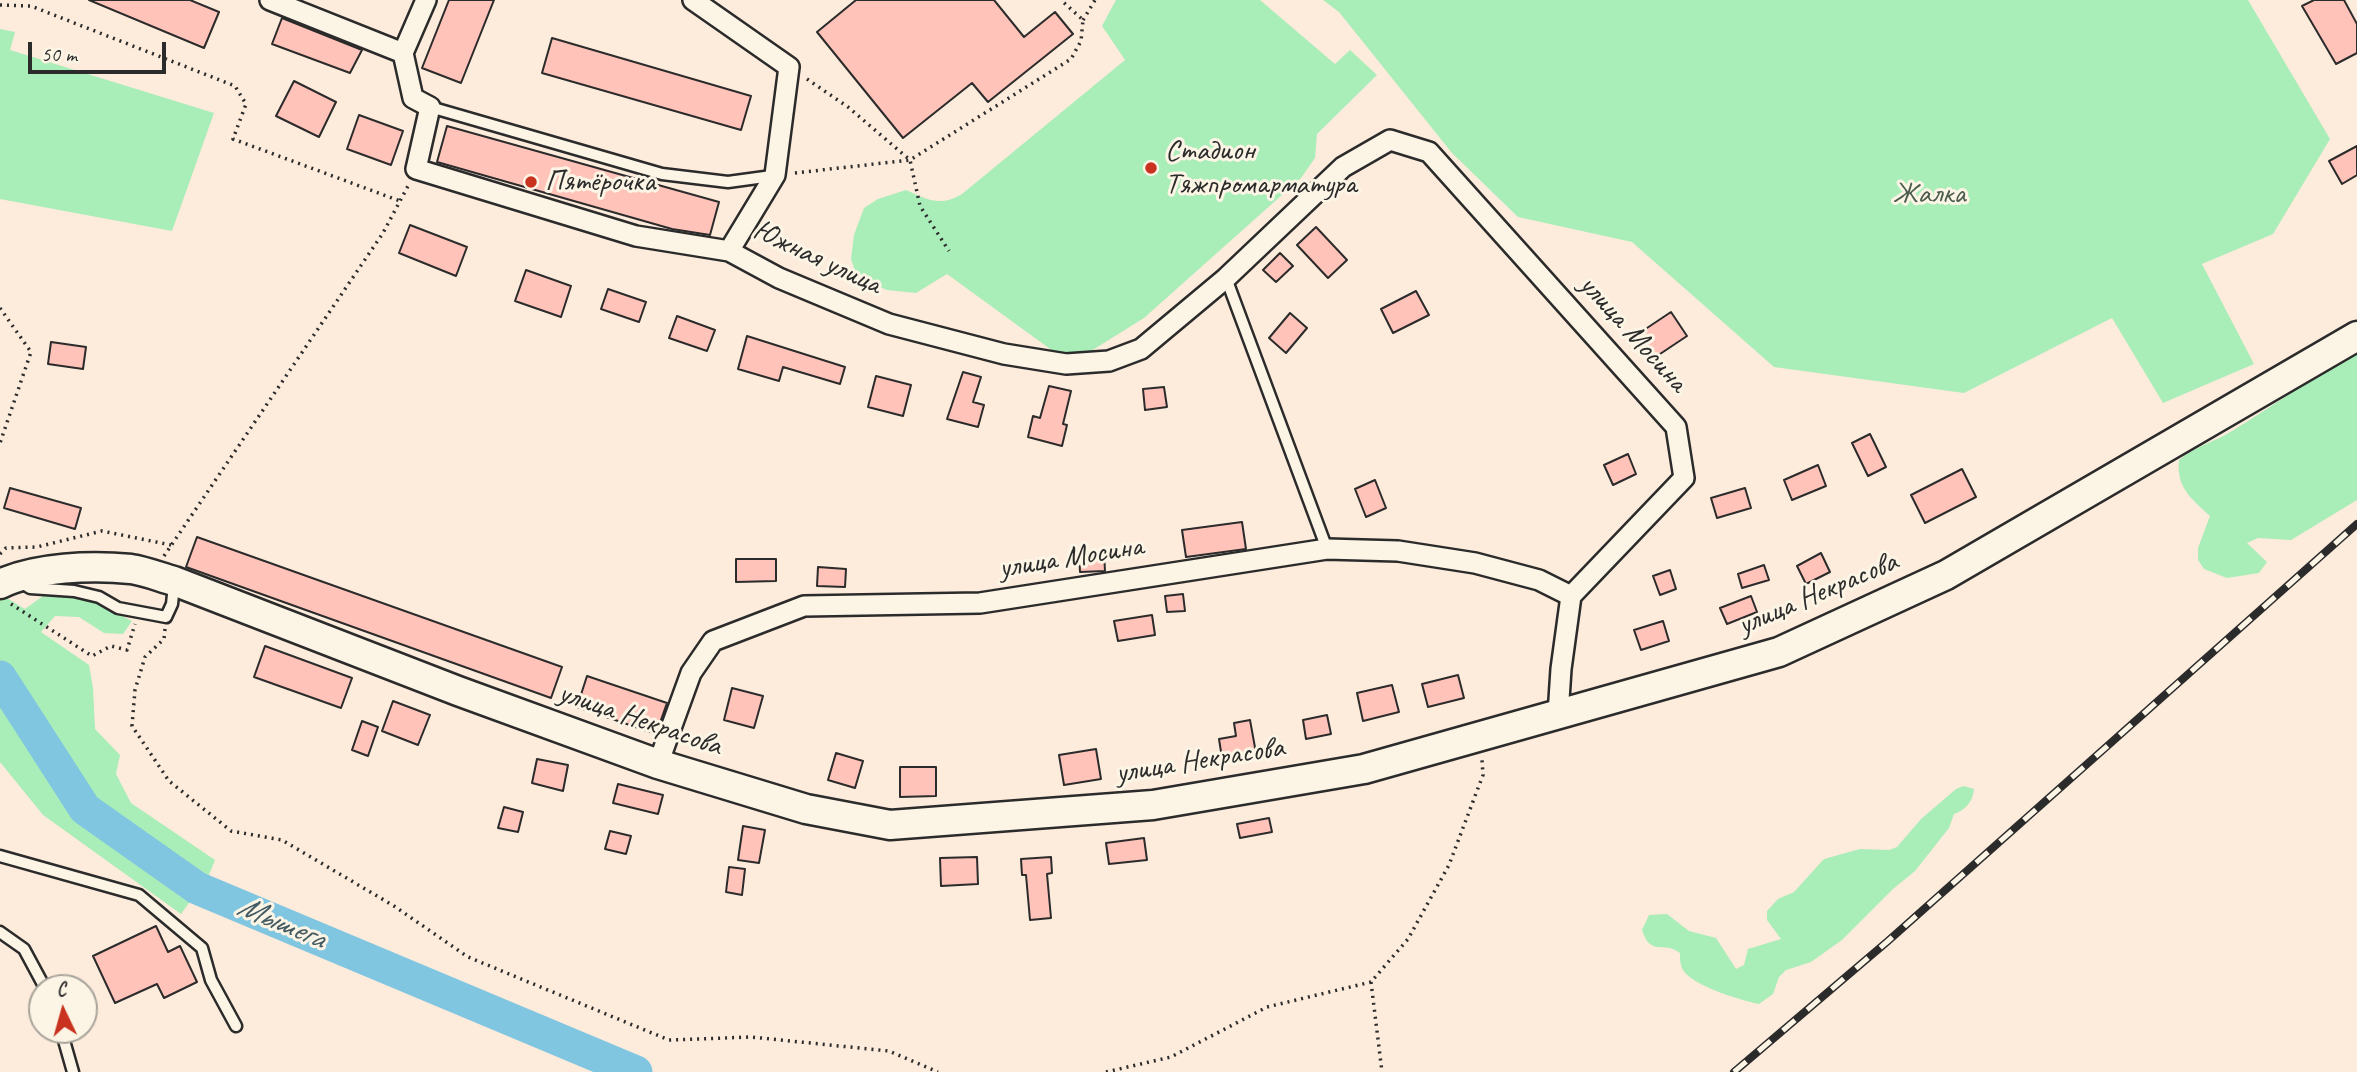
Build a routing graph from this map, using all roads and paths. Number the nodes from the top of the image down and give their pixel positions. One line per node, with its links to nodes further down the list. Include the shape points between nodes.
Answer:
1 (426, 0): 8 (street)
2 (693, 0): 9 (street)
3 (1061, 0): 7 (path)
4 (1095, 0): 7 (path)
5 (274, 1): 8 (street)
6 (0, 5): 15 (path, via 31,6 235,86 246,104 233,139)
7 (1083, 20): 12 (path, via 1082,41 1072,59)
8 (403, 53): 10 (street, via 413,98)
9 (789, 67): 12 (path, via 848,107); 14 (street)
10 (430, 107): 13 (street); 14 (lane, via 662,174 728,183)
11 (1390, 139): 18 (street, Южная улица, via 1343,167); 26 (street, улица Мосина, via 1429,152 1676,427 1684,478)
12 (910, 160): 14 (path); 17 (path, via 919,206)
13 (416, 169): 15 (path); 16 (street, Южная улица, via 636,236)
14 (775, 175): 16 (street)
15 (400, 201): 22 (path, via 383,233)
16 (729, 251): 18 (street, Южная улица, via 779,278 889,324 1004,354 1066,363 1109,361 1141,349)
17 (949, 251)
18 (1226, 278): 23 (lane)
19 (0, 308): 21 (path, via 31,352)
20 (2357, 336): 29 (main road, улица Некрасова, via 1946,575 1779,652)
21 (0, 443)
22 (171, 545): 24 (path, via 102,531 37,547 6,548); 25 (path)
23 (1327, 548): 26 (street, улица Мосина, via 1398,551 1475,563 1539,580); 31 (street, улица Мосина, via 981,603 804,606 713,641 691,673)
24 (3, 578): 25 (main road, улица Некрасова, via 101,568 133,569); 27 (lane, via 30,588 99,597); 27 (path, via 92,656 111,646 127,650)
25 (163, 578): 28 (lane, via 172,604); 31 (main road, улица Некрасова)
26 (1571, 596): 29 (street)
27 (139, 614): 28 (lane)
28 (166, 617): 39 (path, via 164,639 145,657 135,690 132,726 169,780 232,831 282,840 394,906 468,957 669,1040 751,1037 889,1051)
29 (1558, 715): 30 (main road, улица Некрасова)
30 (1480, 737): 31 (main road, улица Некрасова, via 1364,769 1153,805 890,825 806,809); 35 (path, via 1483,775 1449,866 1408,939)
31 (658, 764)
32 (0, 856): 36 (lane, via 139,895 202,948 211,980)
33 (0, 932): 34 (lane, via 24,949)
34 (37, 974)
35 (1371, 982): 40 (path, via 1267,1007 1171,1057); 41 (path)
36 (236, 1026)
37 (65, 1044): 38 (lane)
38 (73, 1072)
39 (938, 1072)
40 (1106, 1072)
41 (1382, 1072)

